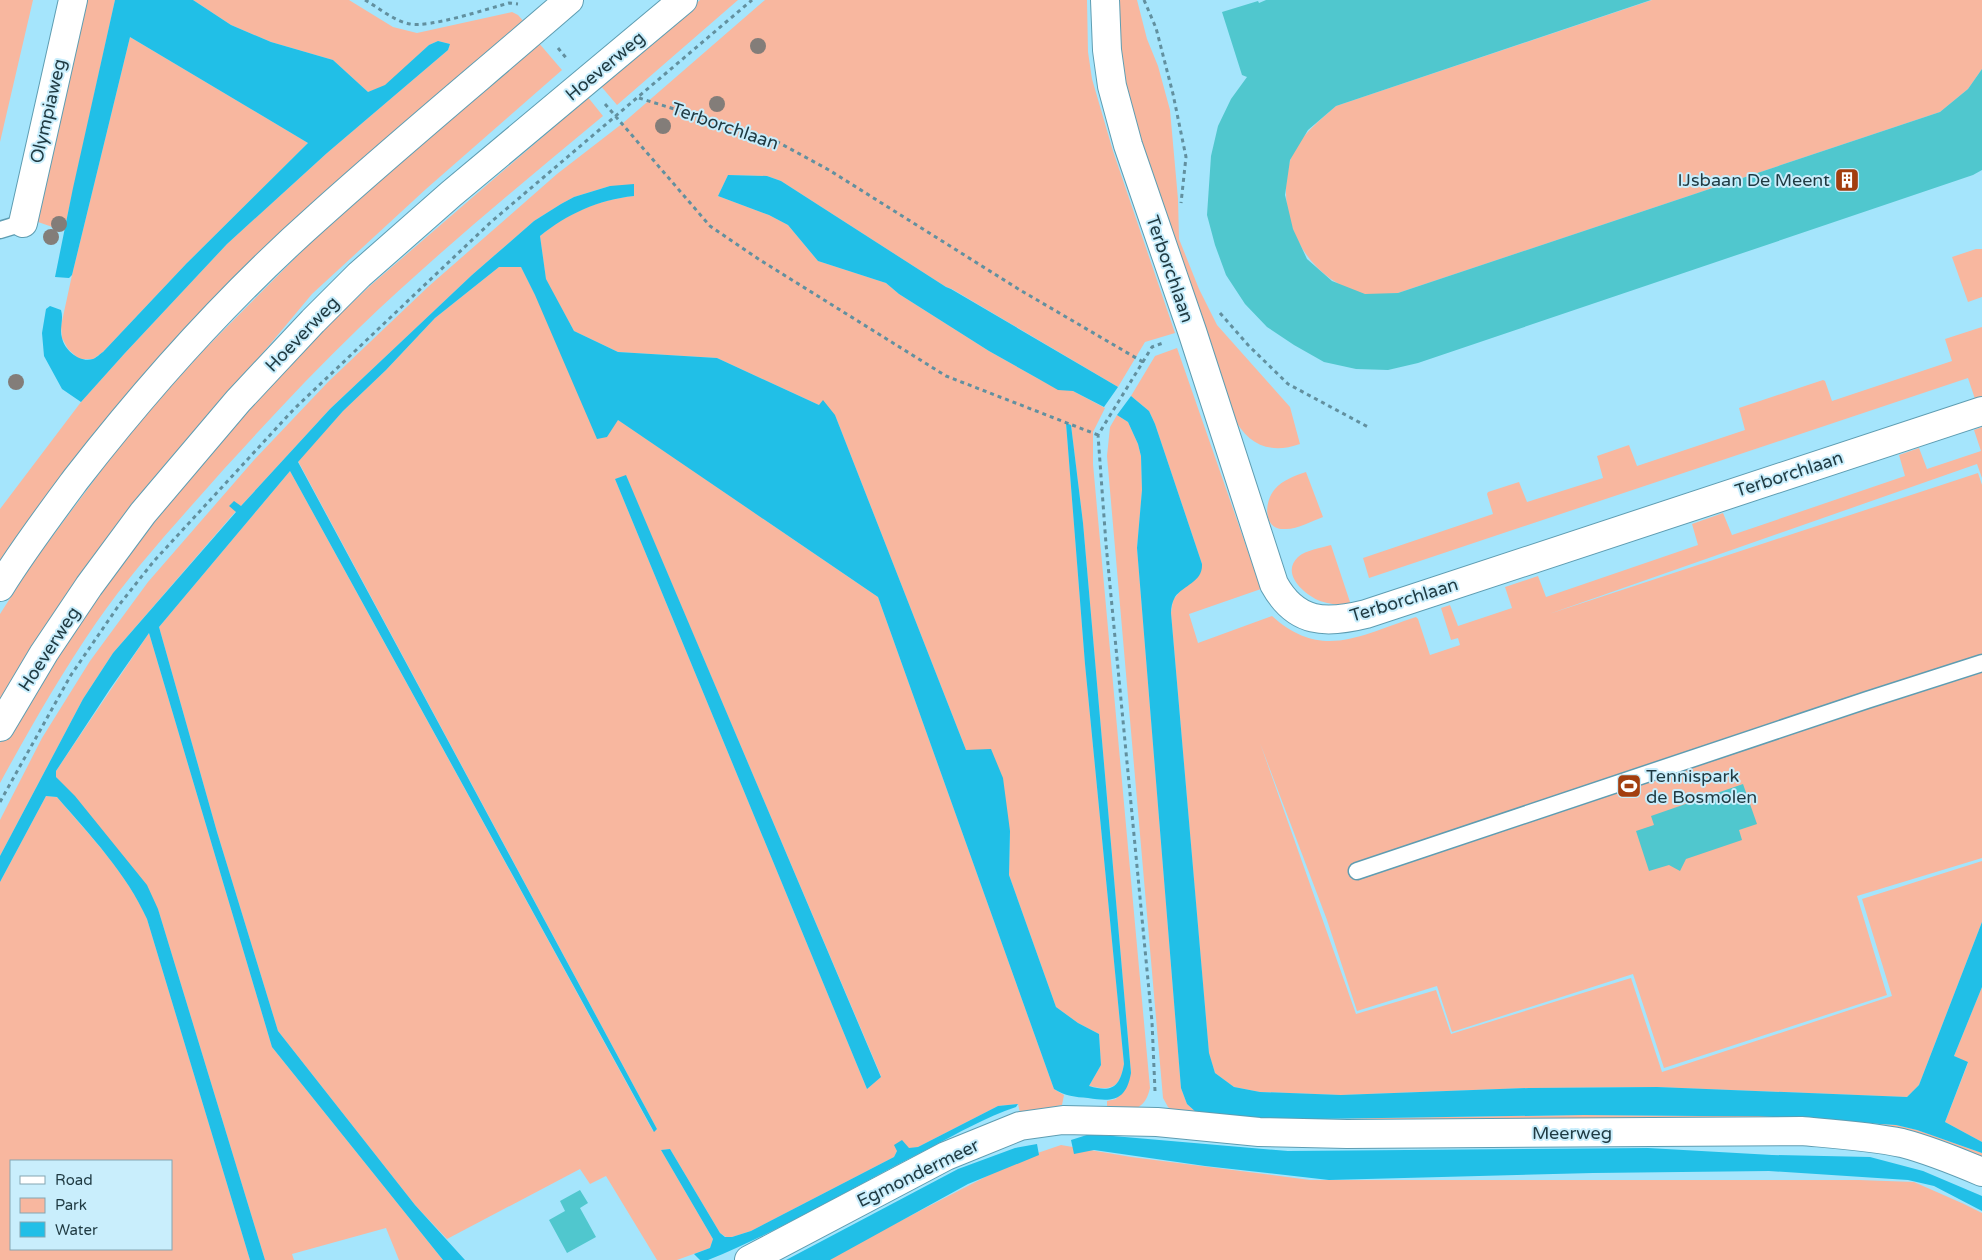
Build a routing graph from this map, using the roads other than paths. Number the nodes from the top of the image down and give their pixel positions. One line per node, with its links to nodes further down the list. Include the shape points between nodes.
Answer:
1 (73, 0): 5 (street, Olympiaweg)
2 (569, 0): 7 (street, via 318,216 236,296 146,392 48,517)
3 (1105, 0): 6 (street, Terborchlaan, via 1112,86 1128,145 1274,584 1281,597 1304,615 1336,620 1366,614)
4 (676, 2): 9 (street, Hoeverweg, via 451,194 359,275 313,321 143,513 44,653)
5 (12, 226)
6 (1982, 411)
7 (0, 587)
8 (1982, 663): 10 (lane)
9 (0, 727)
10 (1357, 871)
11 (1157, 1122): 12 (street, Meerweg, via 1259,1132 1338,1134 1801,1131 1901,1143); 13 (street, Egmondermeer, via 1063,1120 1020,1126 946,1156)
12 (1982, 1172)
13 (749, 1260)

